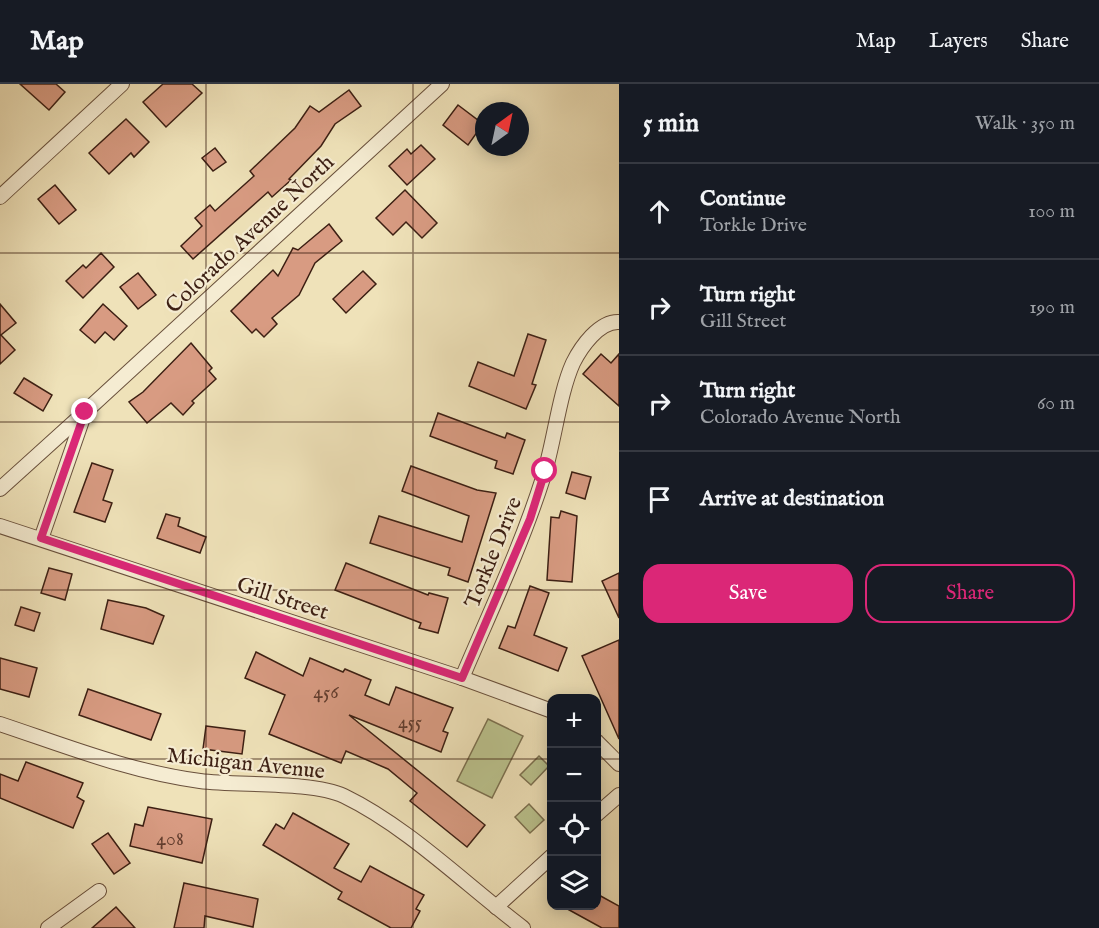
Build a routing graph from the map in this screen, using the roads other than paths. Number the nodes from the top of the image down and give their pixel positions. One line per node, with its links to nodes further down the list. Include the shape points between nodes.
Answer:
1 (122, 84): 3 (street)
2 (442, 84): 5 (street, Colorado Avenue North)
3 (0, 197)
4 (619, 322): 9 (street, Torkle Drive, via 599,329 580,349 572,365 530,519)
5 (85, 412): 6 (street, Colorado Avenue North); 8 (street, Colorado Avenue North)
6 (0, 489)
7 (0, 526): 8 (street, Gill Street)
8 (41, 538): 9 (street, Gill Street)
9 (462, 678): 10 (street, Gill Street)
10 (547, 709)
11 (0, 723): 18 (street, Michigan Avenue, via 168,776 319,789 342,795 387,821)
12 (601, 745): 13 (street)
13 (619, 764)
14 (619, 795): 15 (street)
15 (601, 811)
16 (547, 861): 18 (street)
17 (99, 891): 19 (street)
18 (496, 907): 20 (street, Michigan Avenue)
19 (48, 928)
20 (523, 928)

